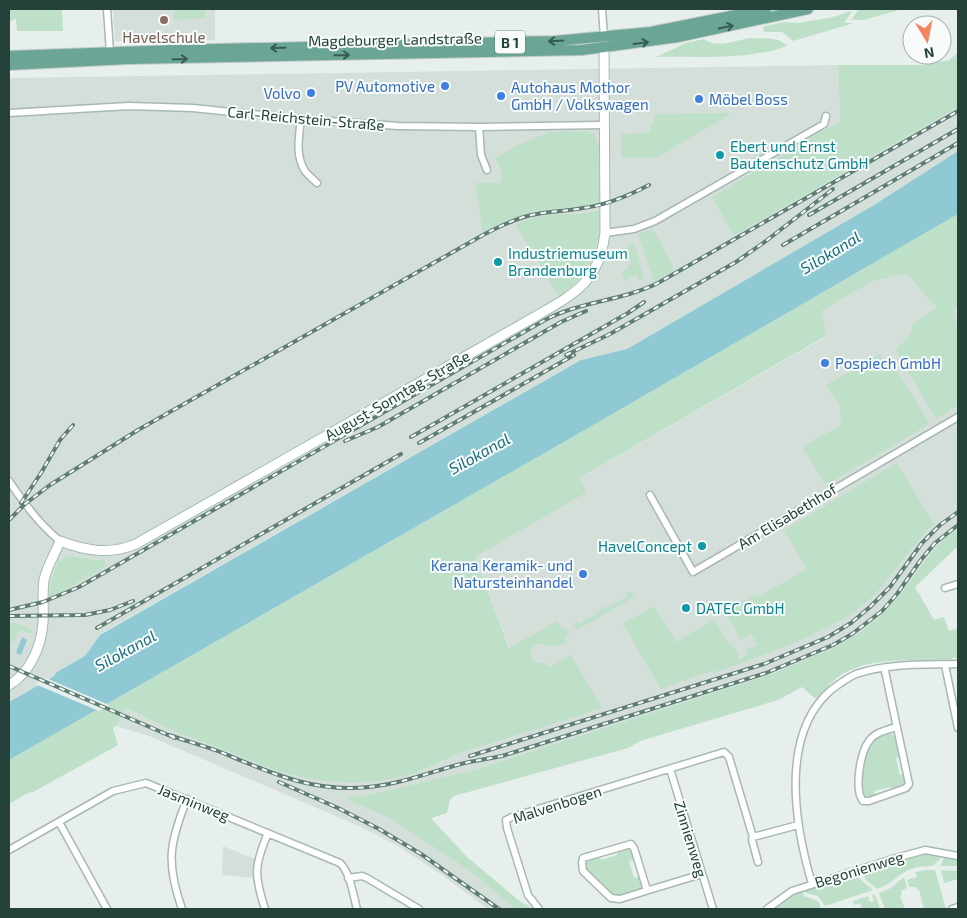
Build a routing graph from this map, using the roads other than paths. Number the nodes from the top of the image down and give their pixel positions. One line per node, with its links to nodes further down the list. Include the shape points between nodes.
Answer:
1 (107, 9): 6 (street)
2 (602, 9): 5 (street)
3 (766, 9): 5 (main road, Magdeburger Landstraße / B 1)
4 (808, 9): 5 (main road, Magdeburger Landstraße / B 1, one-way to 4, via 678,37)
5 (604, 42): 6 (main road, Magdeburger Landstraße / B 1, one-way to 6); 8 (main road, Magdeburger Landstraße / B 1, one-way to 5, via 128,59 512,52); 12 (street, August-Sonntag-Straße)
6 (110, 52): 7 (main road, Magdeburger Landstraße / B 1)
7 (9, 56)
8 (9, 65)
9 (9, 112): 11 (street, Carl-Reichstein-Straße, via 129,106 193,108)
10 (826, 116): 16 (street, via 824,124 655,222)
11 (301, 119): 13 (street, Carl-Reichstein-Straße, via 398,126); 15 (street, via 300,158 305,171)
12 (603, 125): 13 (street, Carl-Reichstein-Straße); 16 (street, August-Sonntag-Straße)
13 (479, 127): 14 (street, via 481,155)
14 (487, 170)
15 (317, 183)
16 (605, 233): 20 (street, August-Sonntag-Straße, via 601,255 593,272 567,298 153,534 124,549 104,551 86,550)
17 (958, 417): 19 (street, Am Elisabethhof, via 693,572)
18 (9, 480): 20 (street, August-Sonntag-Straße, via 44,528)
19 (650, 495)
20 (60, 541): 26 (street, via 44,580 40,641 28,667)
21 (958, 584): 22 (street)
22 (945, 588)
23 (958, 664): 24 (street)
24 (944, 665): 25 (street); 28 (street)
25 (886, 668): 27 (street); 32 (street, via 844,680 821,699 809,718 797,763)
26 (9, 685)
27 (896, 727): 27 (street, via 909,784 906,788 863,801 859,796 858,780 863,752 878,733)
28 (958, 728)
29 (670, 768): 34 (street, via 724,752 729,757); 38 (street, Zinnienweg); 48 (street, Malvenbogen, via 506,820 528,896)
30 (187, 799): 31 (street, Jasminweg, via 146,783 113,791); 33 (street, Jasminweg); 44 (street, via 175,829 171,851 173,878)
31 (59, 822): 35 (street, Jasminweg); 43 (street)
32 (798, 824): 34 (street); 40 (street)
33 (268, 833): 39 (street, Jasminweg, via 340,863); 45 (street, via 256,872)
34 (753, 837): 37 (street)
35 (9, 850)
36 (958, 856): 40 (street, Begonienweg, via 925,850)
37 (758, 862)
38 (702, 874): 41 (street); 49 (street, Zinnienweg)
39 (348, 878): 46 (street); 47 (street, via 367,878)
40 (812, 884): 50 (street, Begonienweg, via 792,891)
41 (648, 890): 41 (street, via 631,844 583,858 583,871 610,898 620,899)
42 (958, 907): 51 (street)
43 (107, 909)
44 (182, 909)
45 (265, 909)
46 (357, 909)
47 (419, 909)
48 (539, 909)
49 (713, 909)
50 (767, 909)
51 (952, 909)

